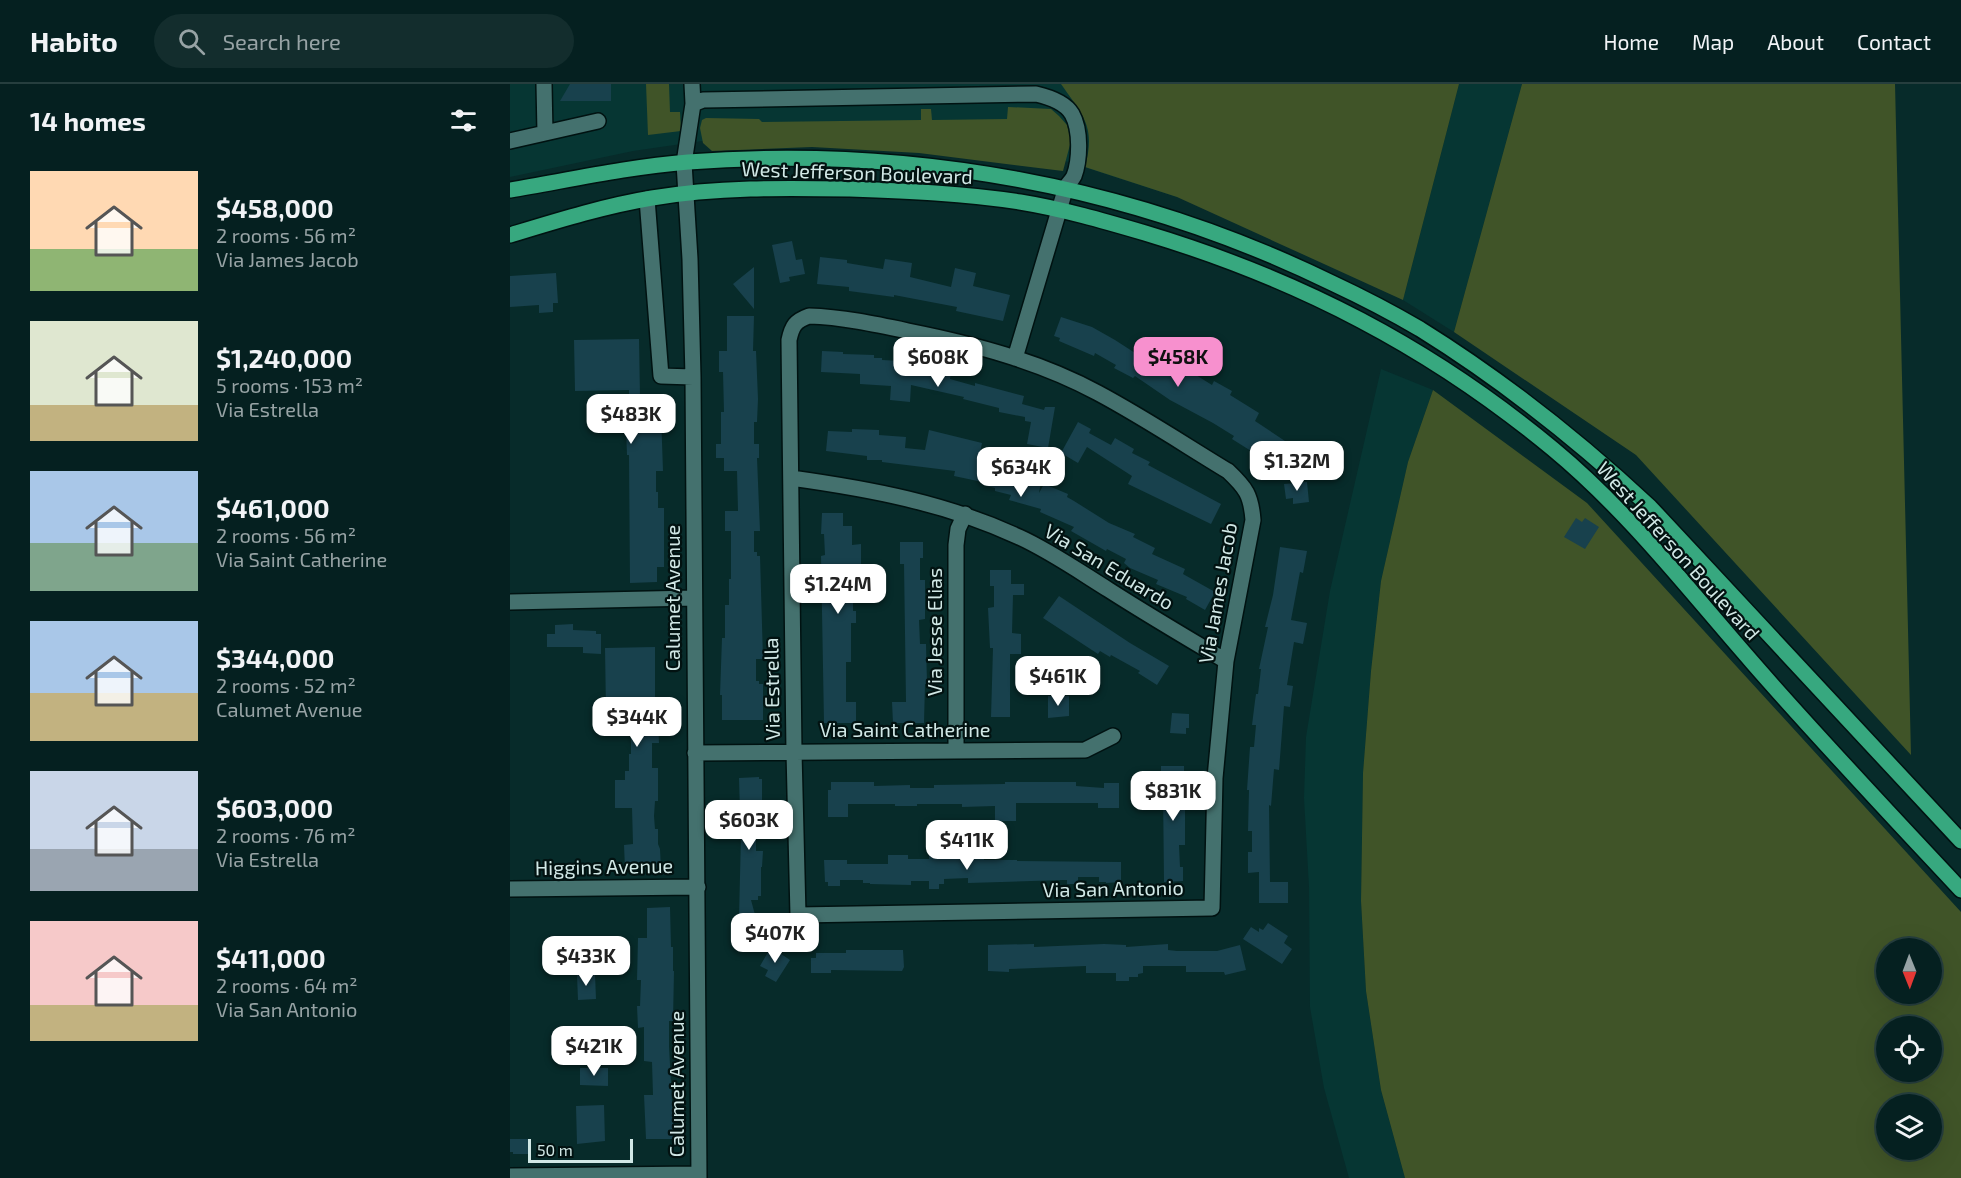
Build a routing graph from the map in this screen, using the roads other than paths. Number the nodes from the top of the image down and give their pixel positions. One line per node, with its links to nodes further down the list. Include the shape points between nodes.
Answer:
1 (544, 84): 5 (street)
2 (692, 84): 3 (street, Calumet Avenue)
3 (693, 104): 7 (street, Calumet Avenue); 8 (street, via 703,100 1036,94 1053,98 1072,113 1078,156 1074,177)
4 (598, 121): 5 (street)
5 (545, 133): 6 (street)
6 (510, 141)
7 (684, 163): 8 (main road, West Jefferson Boulevard, via 875,161 960,169); 9 (main road, West Jefferson Boulevard); 10 (street, Calumet Avenue)
8 (1065, 188): 12 (street); 17 (main road, West Jefferson Boulevard, via 1204,229 1278,257 1361,297 1421,330 1498,381)
9 (510, 190)
10 (685, 194): 11 (main road, West Jefferson Boulevard); 12 (main road, West Jefferson Boulevard, via 772,189 901,191 986,197); 16 (street, Calumet Avenue)
11 (647, 199): 13 (main road, West Jefferson Boulevard); 16 (street, via 661,376)
12 (1059, 210): 15 (street); 18 (main road, West Jefferson Boulevard, via 1203,251 1320,299 1414,349)
13 (510, 235)
14 (797, 320): 15 (street, Via James Jacob, via 822,316 877,324); 19 (street, Via Estrella, via 789,340)
15 (1015, 358): 23 (street, Via James Jacob, via 1098,393 1228,471 1246,488 1253,520)
16 (693, 377): 21 (street, Calumet Avenue)
17 (1566, 434): 18 (main road); 28 (main road, West Jefferson Boulevard, via 1650,507)
18 (1554, 450): 31 (main road, West Jefferson Boulevard, via 1634,526 1756,667)
19 (791, 478): 20 (street, Via San Eduardo, via 912,498); 26 (street, Via Estrella)
20 (965, 514): 23 (street, Via San Eduardo, via 1020,537); 25 (street, Via Jesse Elias, via 956,545)
21 (694, 598): 22 (street); 27 (street, Calumet Avenue)
22 (510, 602)
23 (1226, 661): 32 (street, Via James Jacob, via 1215,778)
24 (1113, 736): 25 (street, Via Saint Catherine, via 1085,750)
25 (956, 751): 26 (street, Via Saint Catherine)
26 (794, 752): 27 (street, Via Saint Catherine); 33 (street, Via Estrella)
27 (695, 753): 29 (street, Calumet Avenue)
28 (1961, 841)
29 (698, 887): 30 (street, Higgins Avenue); 35 (street, Calumet Avenue)
30 (510, 889)
31 (1961, 890)
32 (1212, 908): 33 (street, Via San Antonio)
33 (798, 915)
34 (510, 1176): 35 (street)
35 (699, 1176)

